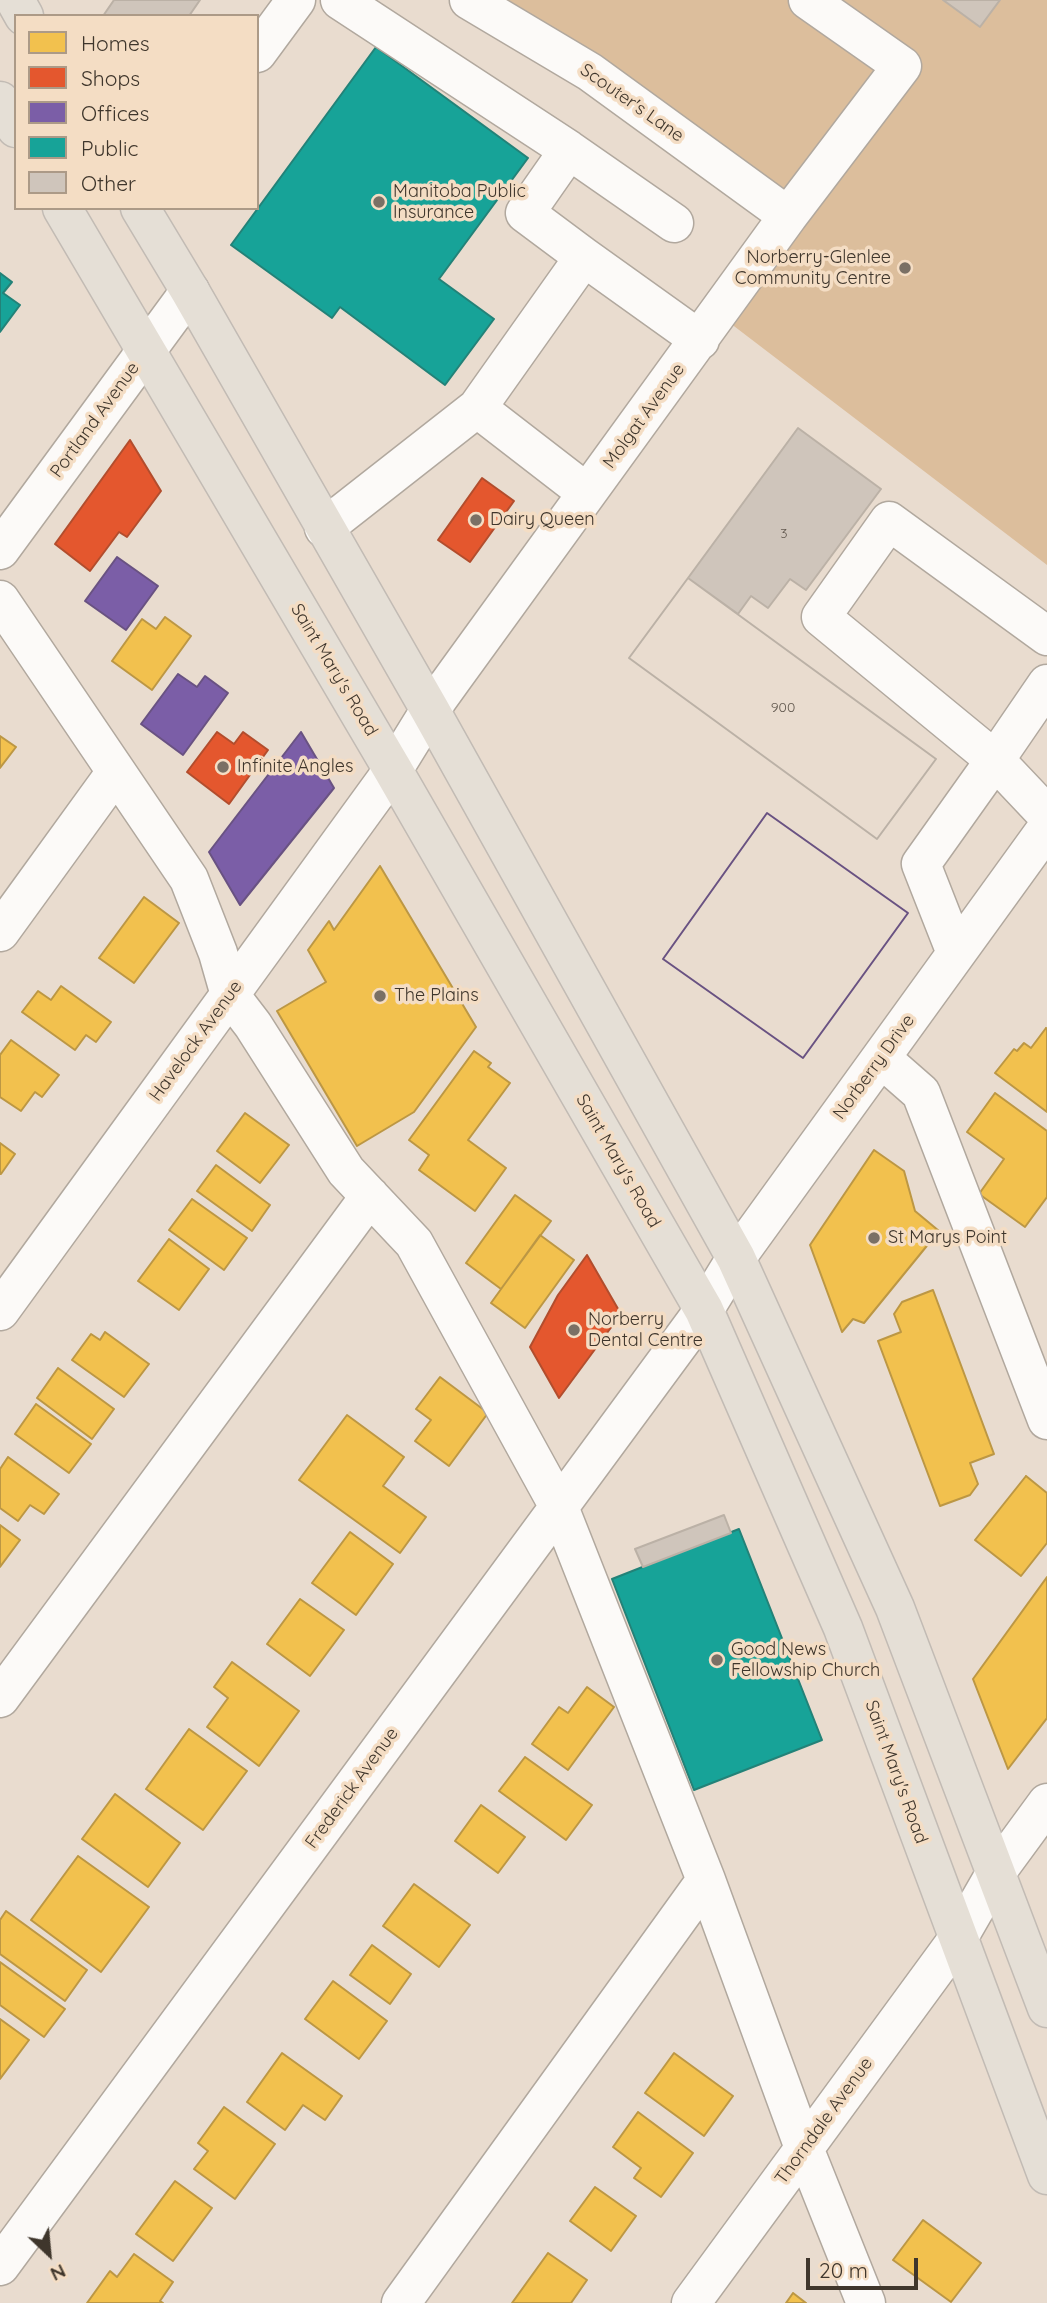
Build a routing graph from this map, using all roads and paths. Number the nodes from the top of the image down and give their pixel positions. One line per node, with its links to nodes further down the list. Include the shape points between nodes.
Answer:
1 (296, 0): 5 (street)
2 (340, 0): 8 (street)
3 (469, 0): 11 (street, Scouter's Lane, via 590,72)
4 (808, 0): 11 (street, Molgat Avenue, via 902,66)
5 (259, 50)
6 (0, 101): 7 (main road)
7 (14, 125)
8 (569, 150): 12 (street); 13 (street, via 525,213)
9 (63, 210): 16 (main road, Saint Mary's Road)
10 (141, 210): 14 (main road)
11 (788, 216): 15 (street, Molgat Avenue)
12 (674, 223)
13 (584, 257): 15 (street); 17 (street)
14 (190, 290): 16 (street, Portland Avenue); 19 (main road)
15 (700, 340): 18 (street, Molgat Avenue)
16 (146, 352): 20 (street, Portland Avenue); 26 (main road, Saint Mary's Road)
17 (478, 408): 18 (street); 19 (street)
18 (587, 494): 24 (street, Molgat Avenue)
19 (324, 528): 24 (main road)
20 (0, 550)
21 (0, 600): 27 (street)
22 (1047, 636): 25 (street, via 889,521 821,617)
23 (1047, 684): 25 (street)
24 (430, 710): 26 (street, Molgat Avenue); 35 (main road)
25 (995, 760): 28 (street); 31 (street, via 920,864)
26 (393, 770): 32 (street, Havelock Avenue); 36 (main road, Saint Mary's Road)
27 (117, 772): 30 (street); 32 (street, via 188,879)
28 (1047, 815)
29 (1047, 828): 31 (street, Norberry Drive)
30 (0, 932)
31 (956, 953): 33 (street, Norberry Drive)
32 (230, 995): 34 (street, via 346,1171); 37 (street, Havelock Avenue)
33 (881, 1058): 35 (street, Norberry Drive); 38 (street, via 921,1093)
34 (370, 1196): 39 (street, via 414,1243); 40 (street)
35 (736, 1258): 36 (street, Norberry Drive); 42 (main road, via 895,1608)
36 (704, 1310): 39 (street, Frederick Avenue); 44 (main road, Saint Mary's Road, via 843,1628)
37 (0, 1311)
38 (1043, 1398)
39 (559, 1507): 43 (street); 48 (street, Frederick Avenue)
40 (0, 1698)
41 (1047, 1803): 42 (street, Thorndale Avenue)
42 (995, 1874): 44 (street, Thorndale Avenue); 45 (main road)
43 (706, 1880): 46 (street); 49 (street)
44 (957, 1940): 46 (street, Thorndale Avenue); 47 (main road, Saint Mary's Road)
45 (1047, 2008)
46 (804, 2148): 50 (street, Thorndale Avenue); 51 (street)
47 (1047, 2175)
48 (0, 2266)
49 (401, 2303)
50 (691, 2303)
51 (866, 2303)

